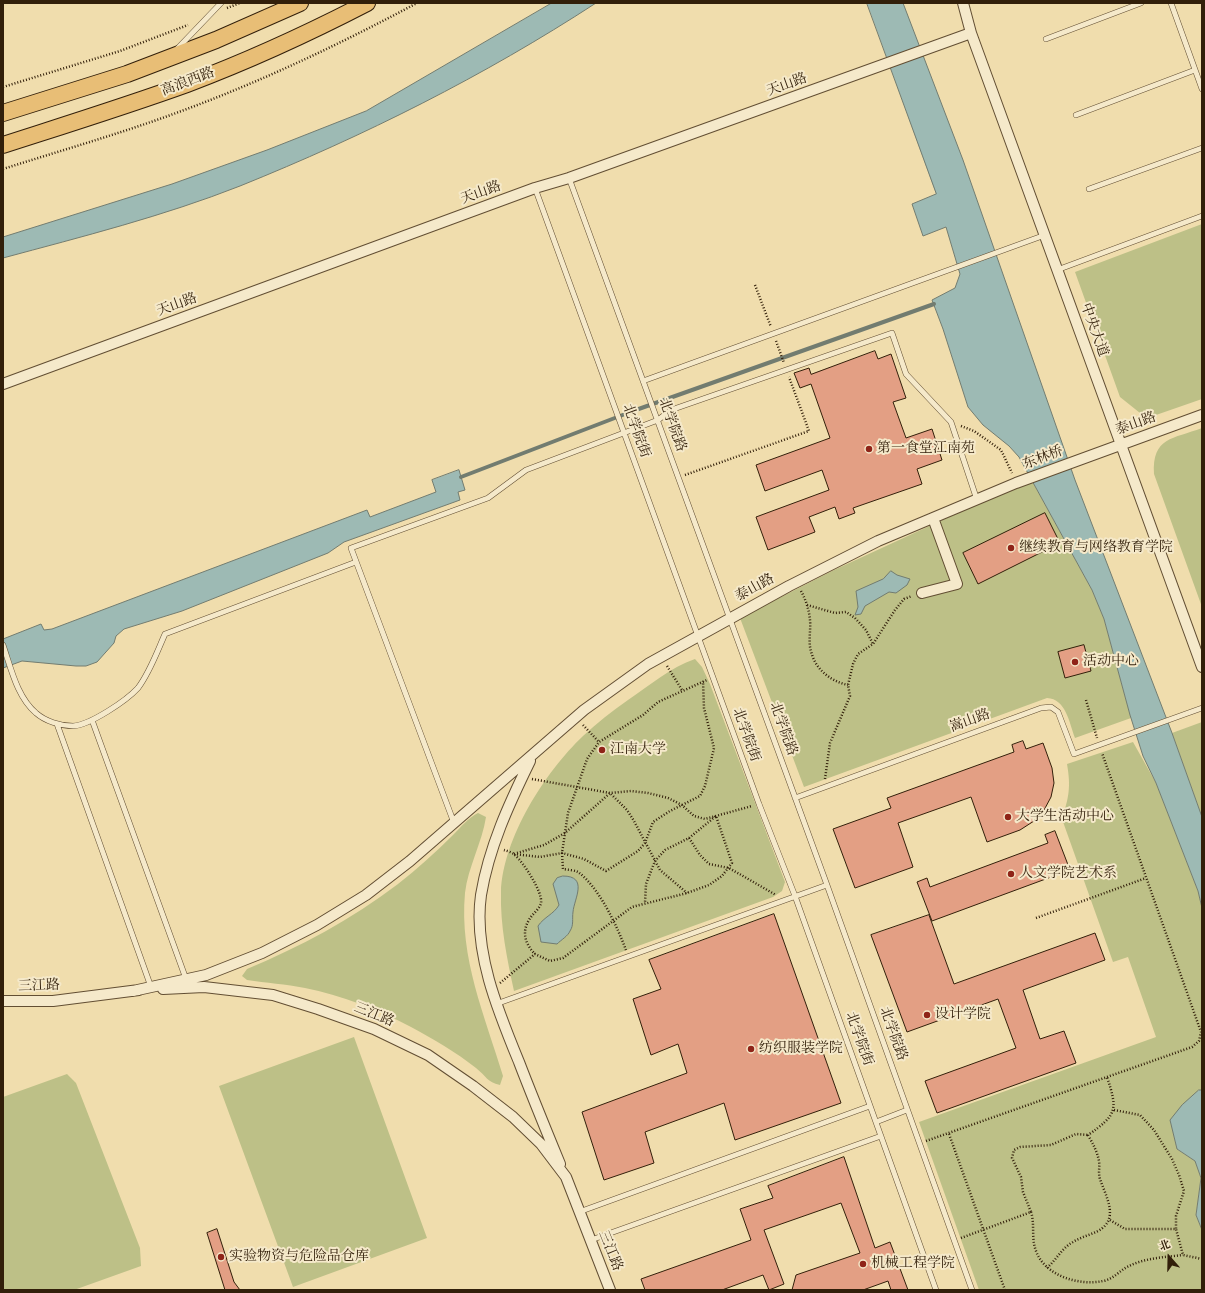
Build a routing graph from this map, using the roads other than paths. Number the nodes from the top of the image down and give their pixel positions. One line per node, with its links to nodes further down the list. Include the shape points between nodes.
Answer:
1 (220, 3): 9 (lane)
2 (300, 3): 9 (main road, 高浪西路)
3 (367, 3): 14 (main road, 高浪西路, via 264,52 188,83 111,111)
4 (963, 3): 7 (street, 中央大道)
5 (1141, 3): 8 (lane)
6 (1171, 3): 10 (lane)
7 (971, 33): 16 (street, 天山路); 20 (street, 中央大道)
8 (1046, 39)
9 (166, 59): 12 (main road, 高浪西路)
10 (1195, 70): 11 (lane); 13 (lane)
11 (1201, 85)
12 (3, 113)
13 (1076, 115)
14 (3, 145)
15 (1202, 148): 18 (lane)
16 (569, 178): 17 (street, 天山路); 22 (lane, 北学院路)
17 (535, 188): 23 (street, 天山路); 26 (lane, 北学院街)
18 (1089, 189)
19 (1202, 216): 21 (lane)
20 (1044, 235): 21 (street, 中央大道); 22 (lane)
21 (1057, 270): 27 (street, 中央大道)
22 (643, 381): 25 (lane, 北学院路)
23 (3, 384)
24 (1202, 415): 27 (street, 泰山路)
25 (658, 420): 26 (lane); 30 (lane, via 671,410 892,333 906,374 951,422); 34 (lane, 北学院路)
26 (624, 433): 32 (lane, via 526,470 488,498 351,548); 35 (lane, 北学院街)
27 (1121, 445): 28 (street, 泰山路); 37 (street, 中央大道)
28 (1079, 459): 29 (street, 东林桥)
29 (1016, 483): 30 (street, 泰山路)
30 (977, 500): 31 (street, 泰山路)
31 (933, 518): 33 (street, via 957,584); 34 (street, 泰山路, via 878,541)
32 (356, 562): 39 (lane, via 165,634 153,664 137,688 119,704); 43 (lane)
33 (922, 593)
34 (730, 618): 35 (street, 泰山路); 42 (lane, 北学院路)
35 (698, 636): 41 (street, 泰山路, via 648,664 576,718); 45 (lane, 北学院街)
36 (3, 646): 40 (lane, via 23,698 36,714)
37 (1202, 667)
38 (1202, 708): 42 (lane, 嵩山路, via 1074,754 1058,712 1051,707 1041,708)
39 (92, 720): 40 (lane, via 74,726); 46 (lane)
40 (57, 724): 47 (lane)
41 (531, 757): 43 (street, 泰山路); 50 (street, via 508,807 486,866 481,904 481,932)
42 (795, 798): 44 (lane, 北学院路)
43 (454, 824): 46 (street, 泰山路, via 366,895 317,925 262,953 206,975)
44 (827, 885): 45 (lane); 52 (lane, 北学院路)
45 (795, 896): 50 (lane); 51 (lane, 北学院街)
46 (186, 979): 47 (street, 泰山路)
47 (151, 987): 48 (street, 泰山路)
48 (133, 991): 49 (street, 三江路, via 53,1001); 55 (street, 三江路, via 204,987 273,995 318,1008 374,1030 428,1055 473,1086 541,1144)
49 (3, 1001)
50 (495, 1004): 55 (street)
51 (870, 1106): 53 (lane, 北学院街); 56 (lane)
52 (907, 1110): 53 (lane); 60 (lane, 北学院路)
53 (876, 1122): 54 (lane, 北学院街)
54 (881, 1136): 57 (lane); 59 (lane, 北学院街)
55 (566, 1178): 56 (street, 三江路)
56 (579, 1212): 57 (street, 三江路)
57 (590, 1240): 58 (street, 三江路)
58 (610, 1290)
59 (936, 1290)
60 (972, 1290)

